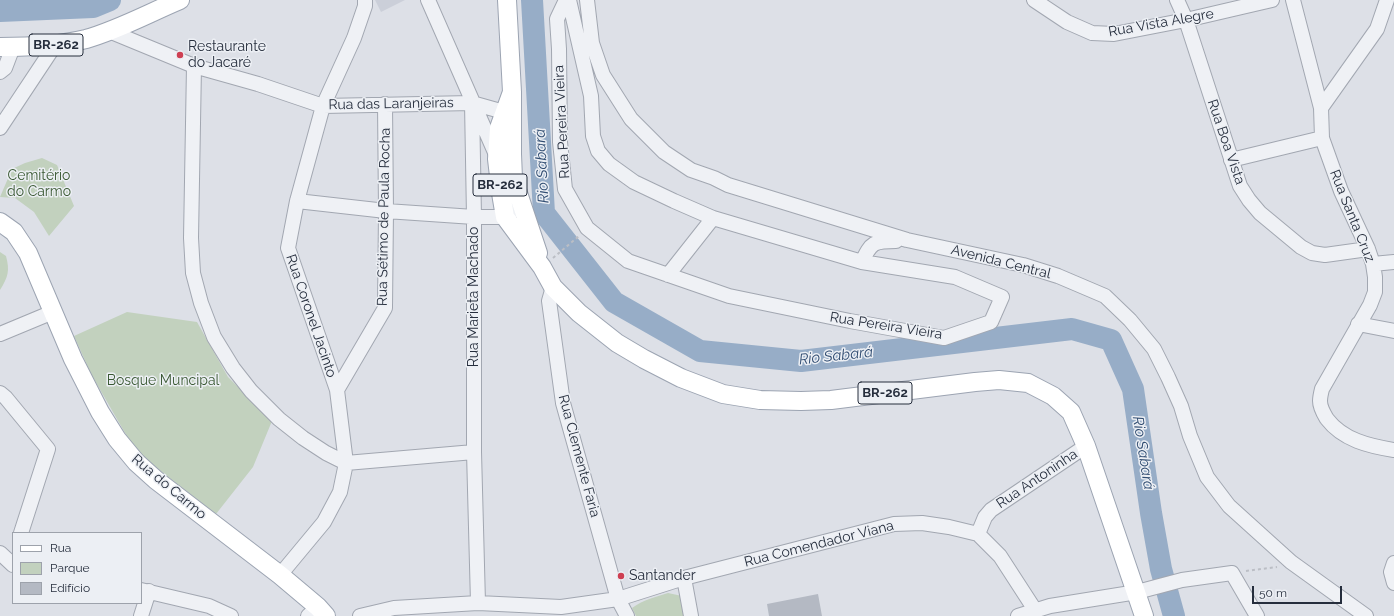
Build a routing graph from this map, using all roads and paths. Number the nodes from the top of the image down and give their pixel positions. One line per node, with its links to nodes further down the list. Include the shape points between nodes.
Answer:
1 (180, 0): 13 (main road, BR-262)
2 (365, 0): 20 (street, Rua Coronel Jacinto, via 354,38)
3 (428, 0): 18 (street, Rua Marieta Machado)
4 (507, 0): 22 (main road, BR-262, via 512,92)
5 (568, 0): 32 (street, Rua Pereira Vieira, via 591,96 593,136 598,150 609,164 634,182); 41 (street, Rua Pereira Vieira, via 556,19 559,49 560,142 565,190 587,228 628,261)
6 (587, 0): 35 (street, Avenida Central, via 592,43 603,75 631,119 664,152 691,170 728,186)
7 (1034, 0): 12 (street, Rua Vista Alegre, via 1067,22 1092,33 1114,34)
8 (1177, 0): 12 (street, Rua Boa Vista)
9 (1272, 0): 12 (street, Rua Vista Alegre)
10 (1293, 0): 21 (street, Rua Santa Cruz)
11 (1388, 0): 21 (street, via 1377,29)
12 (1186, 20): 26 (street, Rua Boa Vista)
13 (109, 31): 14 (main road, BR-262); 16 (street, Rua das Laranjeiras)
14 (55, 45): 15 (main road, BR-262); 23 (street)
15 (7, 47): 17 (street, via 5,68)
16 (194, 66): 20 (street, Rua das Laranjeiras); 52 (street, via 190,238 201,303 214,337 250,391 303,438)
17 (0, 72)
18 (472, 102): 19 (street, Rua das Laranjeiras); 22 (street, Rua das Laranjeiras); 25 (street); 30 (street, Rua Marieta Machado)
19 (385, 104): 20 (street, Rua das Laranjeiras); 29 (street, Rua Sétimo de Paula Rocha)
20 (323, 106): 28 (street, Rua Coronel Jacinto)
21 (1322, 108): 24 (street, Rua Santa Cruz)
22 (507, 117): 25 (main road, BR-262, via 499,128); 27 (main road, BR-262, via 513,178)
23 (0, 128)
24 (1322, 138): 26 (street); 36 (street, Rua Santa Cruz, via 1341,191)
25 (497, 159): 31 (main road, BR-262)
26 (1231, 160): 36 (street, Rua Boa Vista, via 1240,186 1249,200 1260,213 1301,247 1325,256)
27 (520, 199): 31 (street, via 512,212); 39 (main road, BR-262)
28 (298, 201): 29 (street); 47 (street, Rua Coronel Jacinto, via 288,248)
29 (386, 212): 30 (street); 47 (street, Rua Sétimo de Paula Rocha, via 385,308)
30 (474, 217): 31 (street); 51 (street, Rua Marieta Machado)
31 (505, 217): 39 (main road, BR-262)
32 (713, 218): 37 (street, Rua Pereira Vieira); 41 (street)
33 (0, 222): 43 (main road, Rua do Carmo, via 14,232 28,253)
34 (581, 234): 39 (path)
35 (908, 240): 37 (street, via 880,241 868,248); 81 (street, Avenida Central, via 1023,265 1058,276 1105,296 1130,320 1154,349 1181,406 1207,477 1229,506 1291,562)
36 (1368, 249): 40 (street, Rua Santa Cruz)
37 (862, 262): 41 (street, Rua Pereira Vieira, via 955,277 1002,297 991,322 944,338 729,296)
38 (1394, 262): 40 (street)
39 (546, 264): 42 (main road, BR-262)
40 (1373, 264): 44 (street, Rua Santa Cruz, via 1375,292)
41 (668, 275)
42 (553, 287): 49 (main road, BR-262, via 579,313 617,344 681,378 723,394 760,400 832,400 981,381 1028,383 1053,396 1070,412); 65 (street, Rua Clemente Faria, via 549,301 563,403)
43 (53, 312): 46 (street); 60 (main road, Rua do Carmo, via 73,360 100,412 136,462)
44 (1358, 324): 45 (street); 50 (street, Rua Santa Cruz, via 1322,389 1320,402 1323,414 1342,433 1359,442)
45 (1394, 331)
46 (0, 334)
47 (337, 390): 52 (street, Rua Coronel Jacinto)
48 (0, 393): 53 (street, via 48,448)
49 (1086, 446): 54 (street, Rua Antoninha, via 991,510); 64 (main road, BR-262)
50 (1394, 450)
51 (474, 452): 52 (street); 66 (street, Rua Marieta Machado)
52 (346, 463): 60 (street, Rua Coronel Jacinto, via 340,492 324,522)
53 (21, 532)
54 (978, 534): 61 (street, Rua Comendador Viana, via 949,526 922,523 894,524); 67 (street, Rua Comendador Viana, via 1000,556)
55 (0, 553): 56 (street)
56 (12, 562)
57 (1394, 562): 62 (street, via 1391,572)
58 (1281, 566): 59 (path)
59 (1232, 573): 64 (street, via 1182,580); 80 (street)
60 (280, 576): 71 (main road, Rua do Carmo)
61 (684, 578): 65 (street, Rua Comendador Viana); 76 (street)
62 (1394, 583)
63 (145, 591): 72 (street); 73 (street, via 209,606)
64 (1137, 592): 69 (street); 78 (main road, BR-262); 79 (main road, BR-262)
65 (618, 599): 68 (street); 75 (street, Rua Clemente Faria)
66 (478, 603): 68 (street); 70 (street)
67 (1035, 610): 69 (street); 77 (street)
68 (561, 611)
69 (1051, 611)
70 (393, 612): 74 (street)
71 (318, 613)
72 (141, 616)
73 (230, 616)
74 (360, 616)
75 (627, 616)
76 (691, 616)
77 (1018, 616)
78 (1144, 616)
79 (1148, 616)
80 (1257, 616)
81 (1366, 616)

